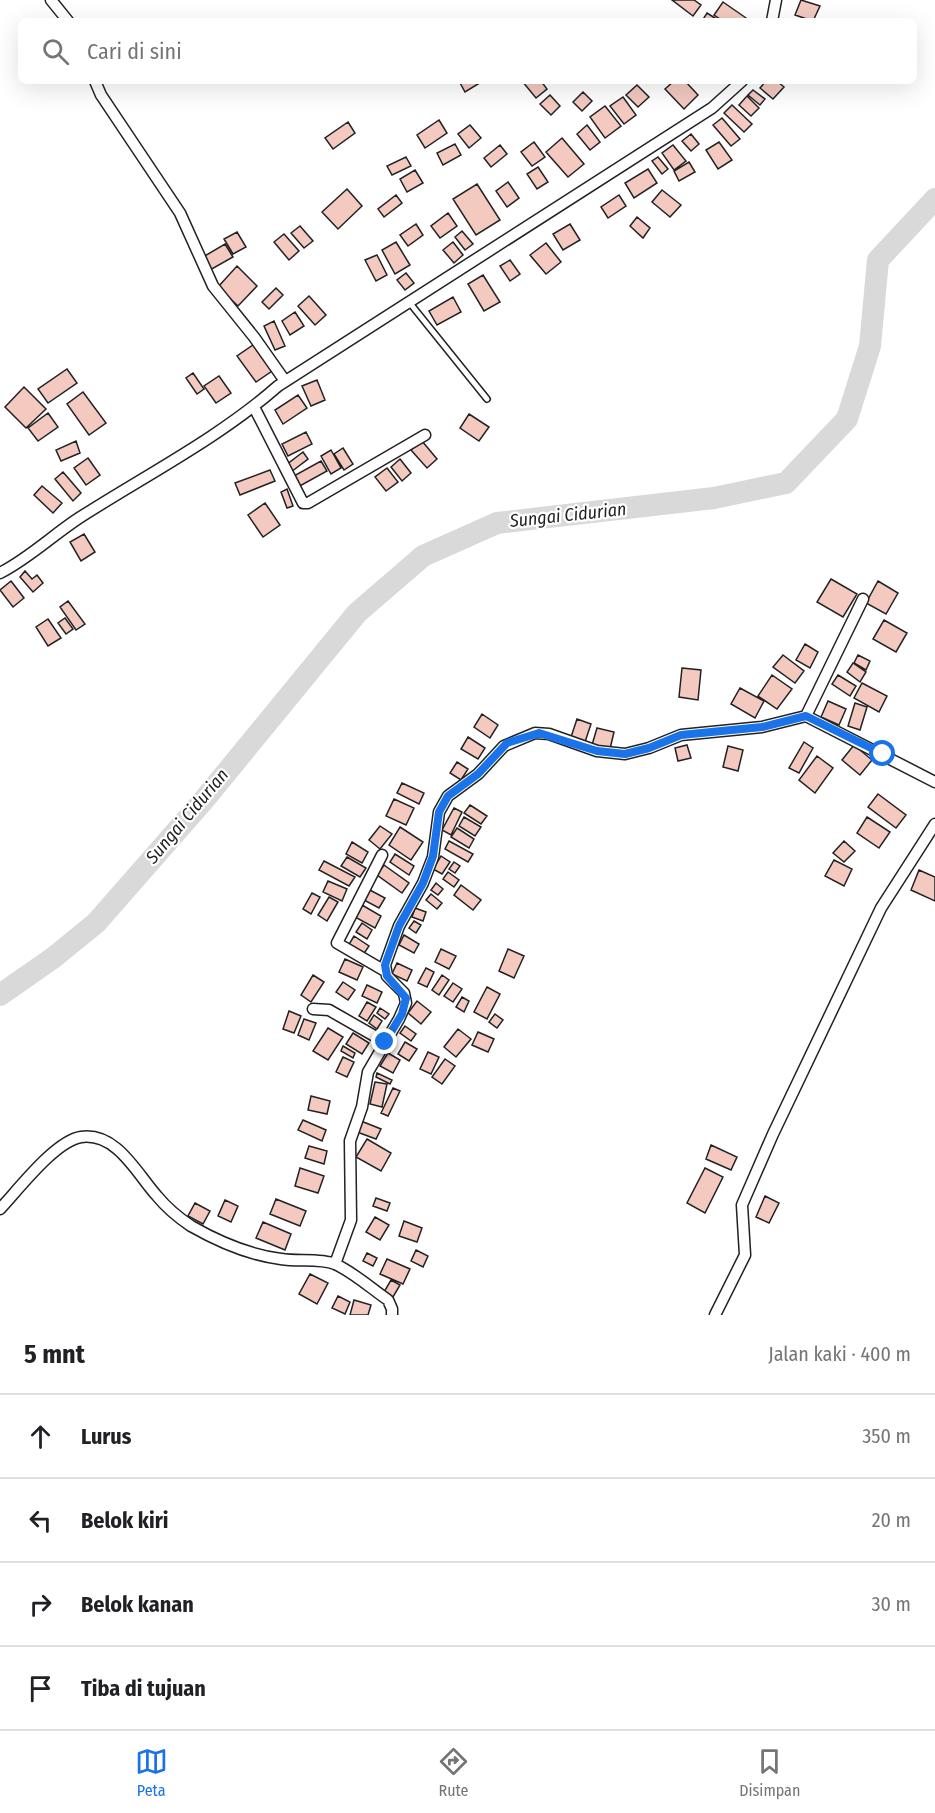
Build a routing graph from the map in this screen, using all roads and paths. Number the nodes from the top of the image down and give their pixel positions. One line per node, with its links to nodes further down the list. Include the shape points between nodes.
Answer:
1 (51, 0): 3 (street)
2 (776, 0): 4 (street)
3 (66, 18)
4 (773, 18)
5 (96, 84): 8 (street, via 180,213 213,286)
6 (739, 84): 7 (street, via 712,108)
7 (409, 302): 8 (street); 9 (lane)
8 (285, 381): 10 (street)
9 (487, 399)
10 (254, 408): 11 (street, via 303,503 308,504); 12 (street)
11 (426, 435)
12 (2, 569)
13 (863, 599): 14 (street)
14 (806, 716): 15 (street); 18 (street, via 762,727 681,735 625,754 597,751 539,733 507,743 478,774 448,796 439,812 433,856 399,926)
15 (935, 782)
16 (935, 824): 24 (street, via 881,908 773,1134 742,1205 745,1255)
17 (382, 855): 18 (street, via 337,943)
18 (385, 971): 20 (street, via 406,998 402,1014)
19 (313, 1010): 20 (street, via 329,1010)
20 (385, 1042): 22 (street, via 368,1072 362,1107 350,1141 351,1220)
21 (0, 1209): 22 (street, via 51,1155 73,1140 88,1137 120,1152 158,1197 203,1233 254,1254)
22 (335, 1264): 23 (street, via 388,1300)
23 (392, 1315)
24 (716, 1315)

